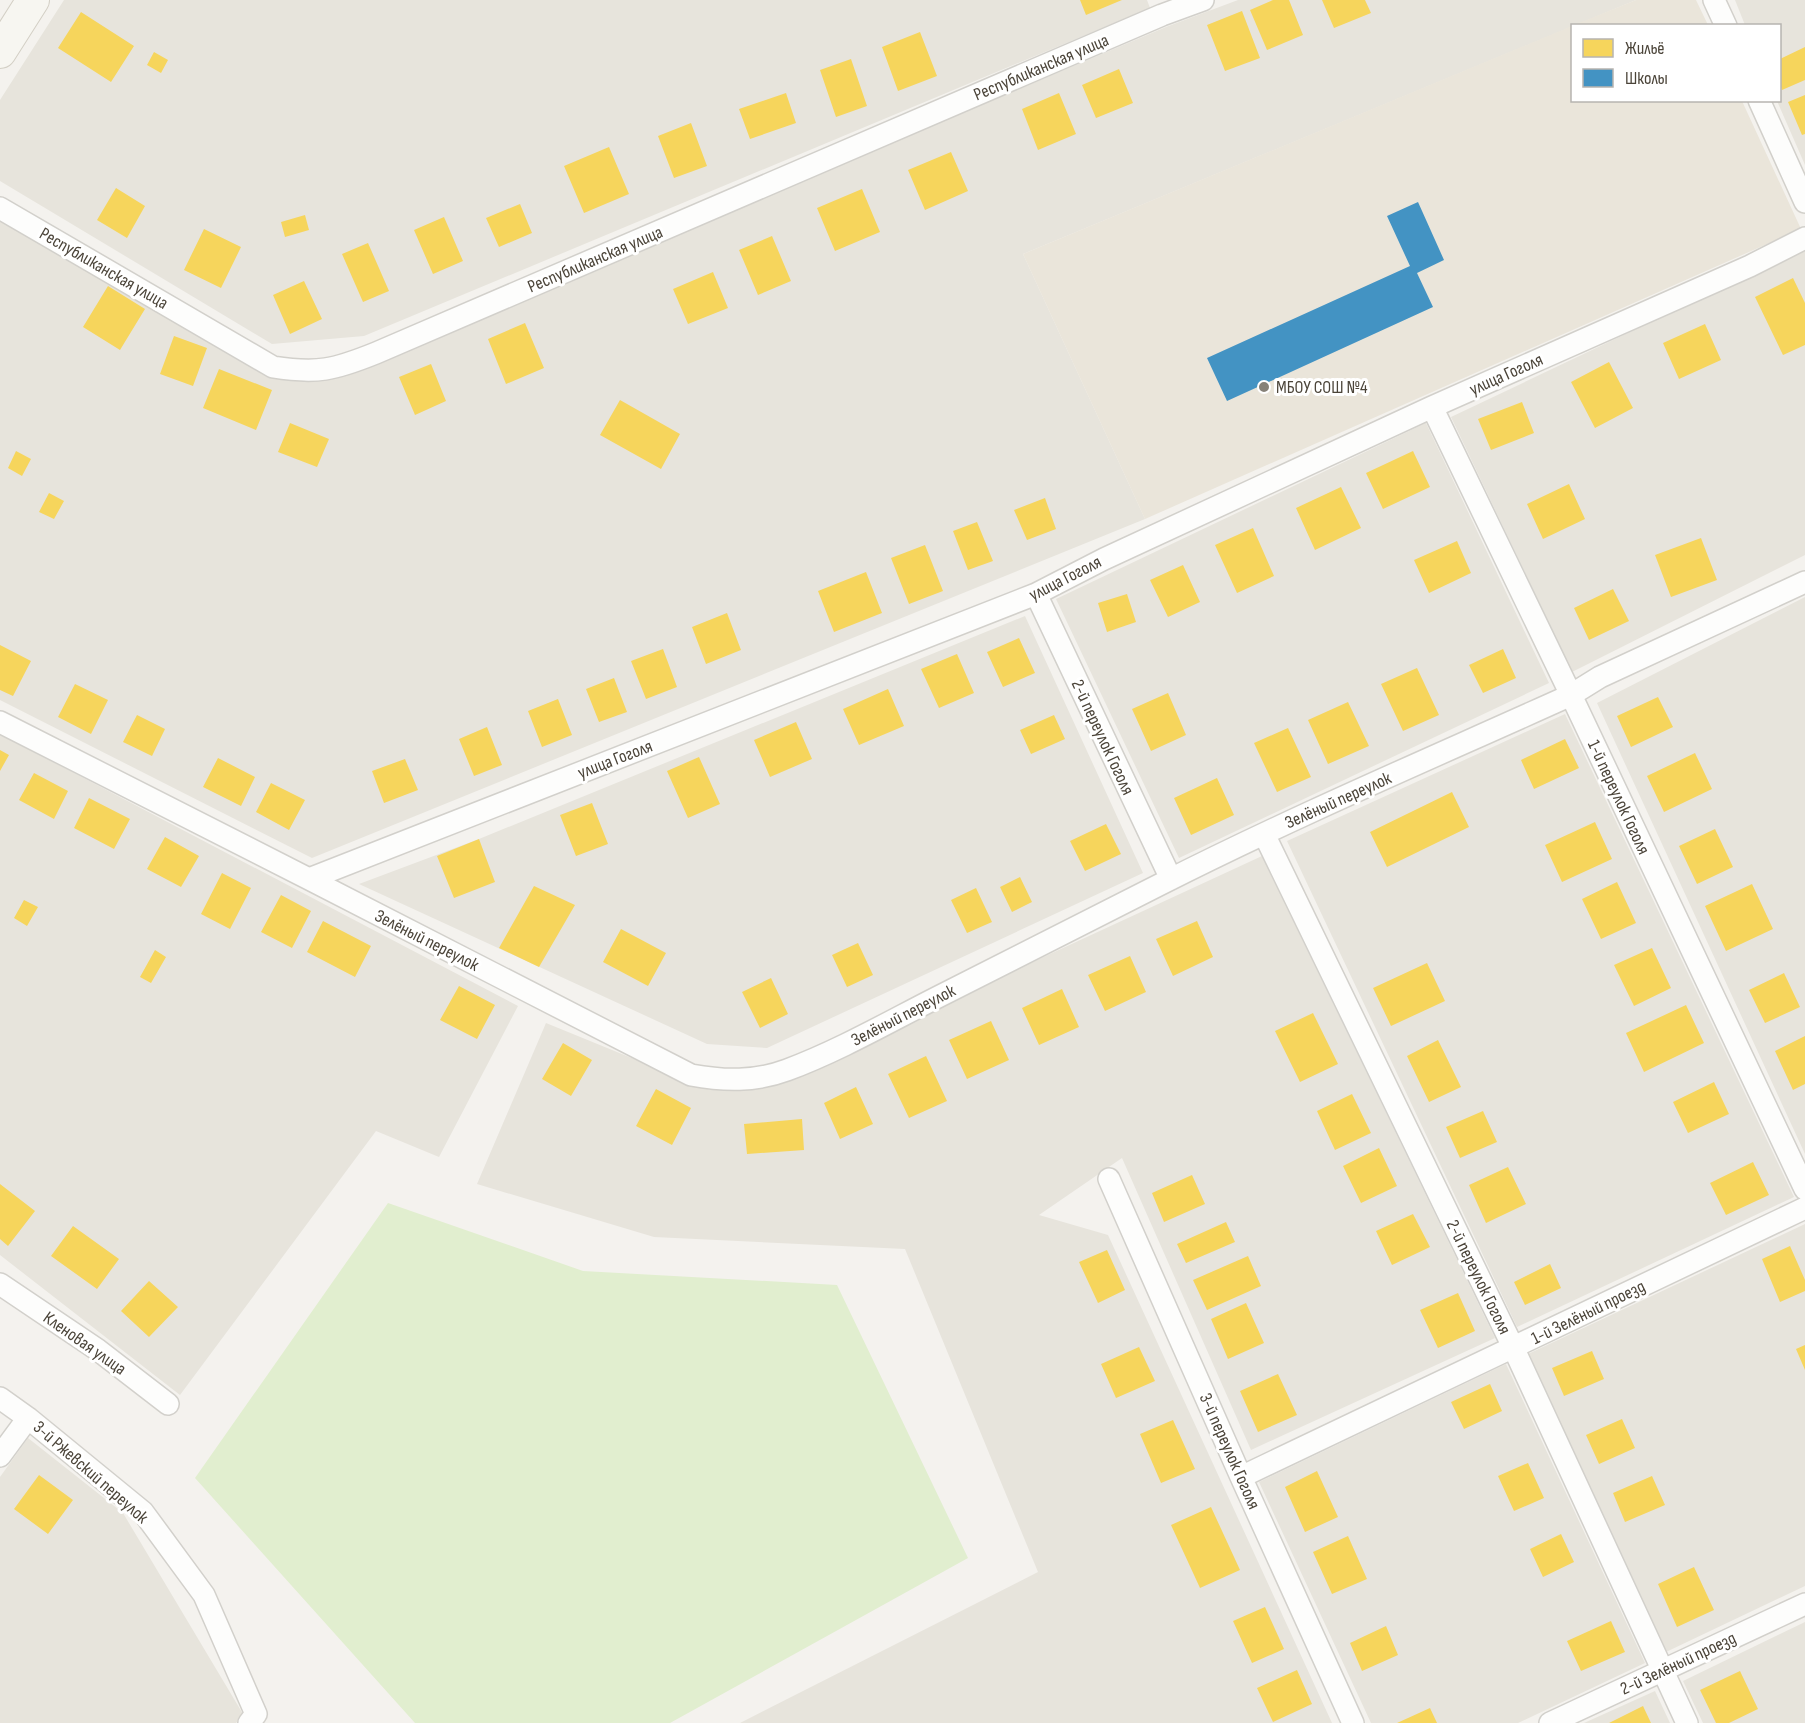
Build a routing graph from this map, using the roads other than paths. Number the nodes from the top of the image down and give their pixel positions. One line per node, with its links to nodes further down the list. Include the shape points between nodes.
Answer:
1 (33, 0): 6 (main road)
2 (1203, 0): 4 (street, Республиканская улица)
3 (1714, 0): 5 (street)
4 (1160, 8): 9 (street, Республиканская улица, via 344,366 300,371 273,367)
5 (1725, 24)
6 (0, 52)
7 (1760, 102): 8 (street)
8 (1805, 202)
9 (0, 208)
10 (1805, 238): 11 (street, улица Гоголя, via 1740,271)
11 (1432, 407): 13 (street, улица Гоголя); 14 (street, 1-й переулок Гоголя)
12 (1805, 582): 14 (street, Зелёный переулок)
13 (1036, 594): 17 (street, улица Гоголя); 18 (street, 2-й переулок Гоголя)
14 (1571, 694): 16 (street, Зелёный переулок); 20 (street, 1-й переулок Гоголя)
15 (0, 722): 17 (street, Зелёный переулок)
16 (1264, 834): 18 (street, Зелёный переулок); 23 (street, 2-й переулок Гоголя)
17 (309, 879): 18 (street, Зелёный переулок, via 691,1076 715,1080 763,1077 844,1045)
18 (1171, 879)
19 (1108, 1179): 28 (street, 3-й переулок Гоголя)
20 (1805, 1189)
21 (1805, 1208): 23 (street, 1-й Зелёный проезд)
22 (0, 1284): 25 (street, Кленовая улица, via 98,1350)
23 (1513, 1347): 28 (street, 1-й Зелёный проезд); 30 (street, 2-й переулок Гоголя)
24 (0, 1398): 26 (street, 3-й Ржевский переулок)
25 (168, 1404)
26 (28, 1418): 27 (street); 31 (street, 3-й Ржевский переулок, via 143,1512 204,1594)
27 (0, 1456)
28 (1241, 1477): 32 (street, 3-й переулок Гоголя)
29 (1805, 1604): 30 (street, 2-й Зелёный проезд)
30 (1662, 1670): 33 (street, 2-й Зелёный проезд); 34 (street, 2-й переулок Гоголя)
31 (252, 1719)
32 (1353, 1723)
33 (1550, 1723)
34 (1687, 1723)

